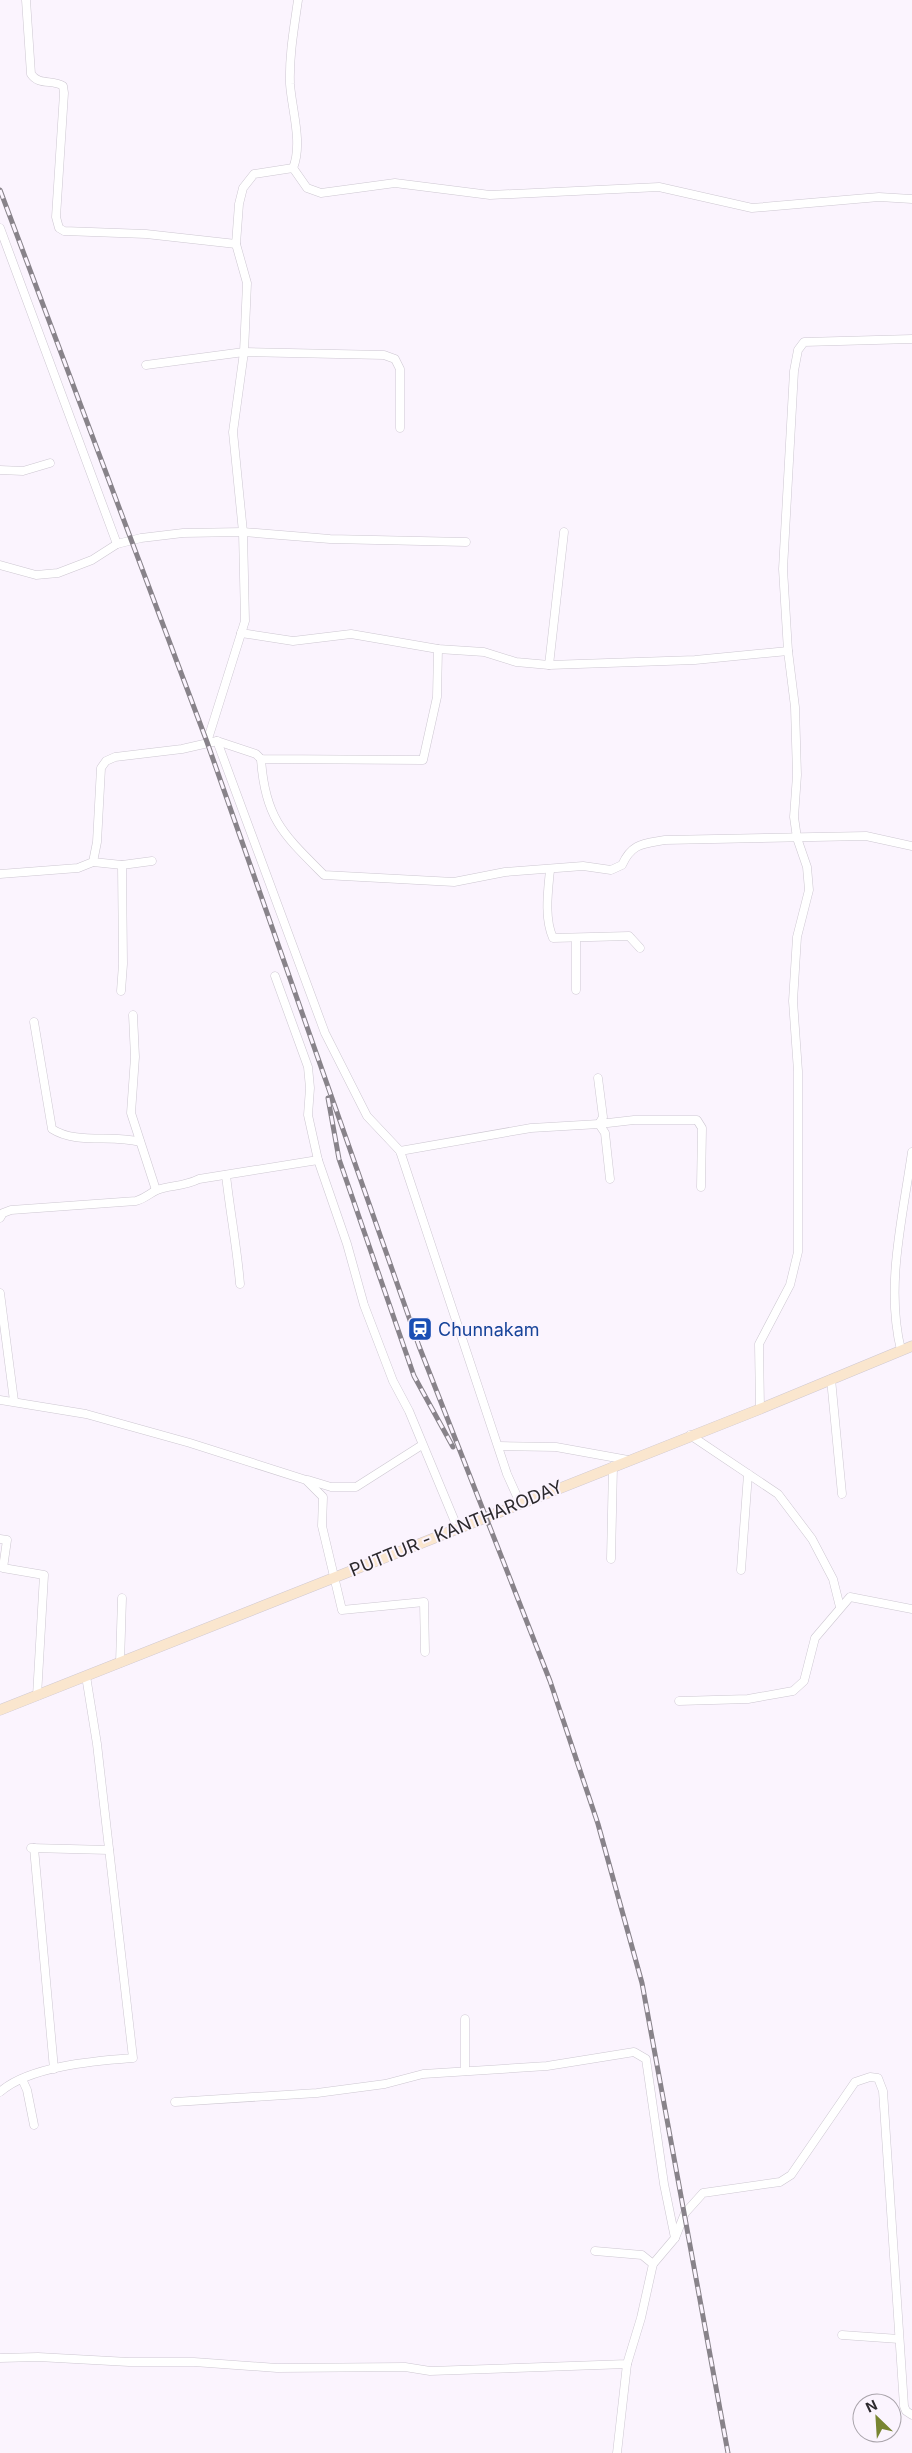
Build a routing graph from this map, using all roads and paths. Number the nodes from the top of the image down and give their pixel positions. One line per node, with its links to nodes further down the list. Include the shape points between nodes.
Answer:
1 (26, 0): 6 (street, via 30,74 40,82 63,86 56,217 59,228 64,231 146,234)
2 (298, 0): 3 (street, via 290,84 298,156)
3 (292, 168): 4 (street, via 307,188 322,193 395,182 490,196 659,188 752,208 879,197); 6 (street, via 254,174 243,188)
4 (912, 199)
5 (0, 228): 16 (street)
6 (236, 244): 8 (street, via 247,283)
7 (912, 339): 20 (street, via 804,342 798,350 794,371 783,569)
8 (244, 352): 9 (street); 10 (street, via 384,354 395,360 400,369); 13 (street, via 233,432)
9 (146, 365)
10 (400, 428)
11 (50, 463): 12 (street, via 23,472)
12 (0, 470)
13 (243, 532): 15 (street, via 330,539); 16 (street, via 183,533); 18 (street, via 245,621)
14 (564, 532): 21 (street)
15 (466, 542)
16 (117, 544): 17 (street, via 92,560 58,573 36,575)
17 (0, 565)
18 (241, 634): 19 (street, via 293,641 350,634); 23 (street)
19 (438, 649): 21 (street, via 484,652 516,662); 24 (street, via 437,697 423,760)
20 (788, 651): 21 (street, via 695,660); 25 (street, via 795,707 797,775 794,818)
21 (549, 665)
22 (217, 741): 23 (street); 24 (street, via 256,754); 42 (street, via 325,1033 367,1116)
23 (208, 742): 28 (street, via 106,761 101,768)
24 (261, 759): 30 (street, via 262,777 273,818 286,837 324,875 454,882 505,872)
25 (797, 838): 26 (street, via 866,836); 30 (street, via 664,840 637,845 627,854 622,865 610,870 583,866); 57 (street, via 808,867 809,890 797,937 793,1001 798,1071 798,1252 790,1285 759,1344)
26 (912, 846)
27 (152, 861): 29 (street)
28 (93, 862): 29 (street); 31 (street, via 78,868)
29 (122, 865): 36 (street)
30 (550, 870): 32 (street, via 549,931 552,938)
31 (0, 874)
32 (576, 938): 33 (street, via 629,936); 35 (street)
33 (640, 948)
34 (275, 976): 44 (street, via 308,1067 308,1115)
35 (576, 990)
36 (121, 991)
37 (133, 1015): 41 (street, via 135,1057 131,1113)
38 (34, 1022): 41 (street, via 52,1129 64,1136 128,1138)
39 (598, 1078): 40 (street, via 603,1117)
40 (600, 1124): 42 (street, via 531,1128); 46 (street, via 605,1133); 47 (street, via 634,1120 697,1120 702,1128)
41 (140, 1142): 48 (street)
42 (400, 1151): 60 (street)
43 (912, 1152): 53 (street, via 896,1272 896,1328)
44 (318, 1160): 45 (street); 59 (street, via 364,1305)
45 (226, 1176): 48 (street); 50 (street)
46 (610, 1179)
47 (701, 1187)
48 (156, 1190): 49 (street, via 149,1197 136,1201 10,1210)
49 (0, 1218)
50 (240, 1284)
51 (0, 1293): 56 (street)
52 (912, 1346): 53 (main road, PUTTUR - KANTHARODAY)
53 (901, 1350): 54 (main road, PUTTUR - KANTHARODAY)
54 (831, 1379): 57 (main road, PUTTUR - KANTHARODAY); 65 (street)
55 (0, 1400): 56 (street)
56 (14, 1401): 64 (street, via 96,1417 190,1442)
57 (760, 1409): 58 (main road, PUTTUR - KANTHARODAY)
58 (690, 1435): 61 (main road, PUTTUR - KANTHARODAY); 63 (street)
59 (422, 1445): 64 (street, via 356,1487 331,1488); 67 (street)
60 (499, 1446): 61 (street, via 556,1448); 66 (street)
61 (628, 1460): 62 (main road, PUTTUR - KANTHARODAY)
62 (613, 1466): 66 (main road, PUTTUR - KANTHARODAY); 69 (street)
63 (748, 1474): 70 (street); 73 (street, via 778,1494 812,1538 833,1579)
64 (306, 1480): 71 (street, via 323,1497 322,1526)
65 (842, 1494)
66 (520, 1502): 67 (main road, PUTTUR - KANTHARODAY)
67 (458, 1529): 71 (main road, PUTTUR - KANTHARODAY)
68 (0, 1539): 78 (street, via 7,1540 3,1568 44,1575)
69 (611, 1559)
70 (741, 1570)
71 (335, 1576): 75 (street, via 342,1610 424,1602); 76 (main road, PUTTUR - KANTHARODAY)
72 (122, 1598): 76 (street)
73 (840, 1607): 74 (street, via 850,1597); 79 (street, via 815,1638 804,1681 793,1691 748,1699)
74 (912, 1608)
75 (425, 1652)
76 (120, 1663): 77 (main road, PUTTUR - KANTHARODAY)
77 (86, 1676): 78 (main road, PUTTUR - KANTHARODAY); 81 (street)
78 (37, 1696): 80 (main road, PUTTUR - KANTHARODAY)
79 (679, 1701)
80 (0, 1710)
81 (109, 1850): 83 (street, via 133,2058); 83 (street, via 32,1848)
82 (465, 2019): 84 (street)
83 (54, 2069): 85 (street)
84 (465, 2071): 87 (street, via 423,2074 385,2084 317,2092); 89 (street, via 547,2066 634,2052 646,2059)
85 (22, 2079): 86 (street); 88 (street)
86 (0, 2092)
87 (176, 2102)
88 (34, 2125)
89 (675, 2238): 91 (street); 93 (street, via 685,2212 703,2193 780,2182 791,2175 855,2082 878,2078 884,2090)
90 (596, 2252): 91 (street, via 642,2255)
91 (653, 2264): 95 (street)
92 (842, 2335): 93 (street)
93 (900, 2339): 96 (street, via 904,2406)
94 (0, 2358): 95 (street, via 194,2362 277,2368 405,2367 430,2371)
95 (627, 2364): 97 (street)
96 (912, 2415)
97 (617, 2453)

